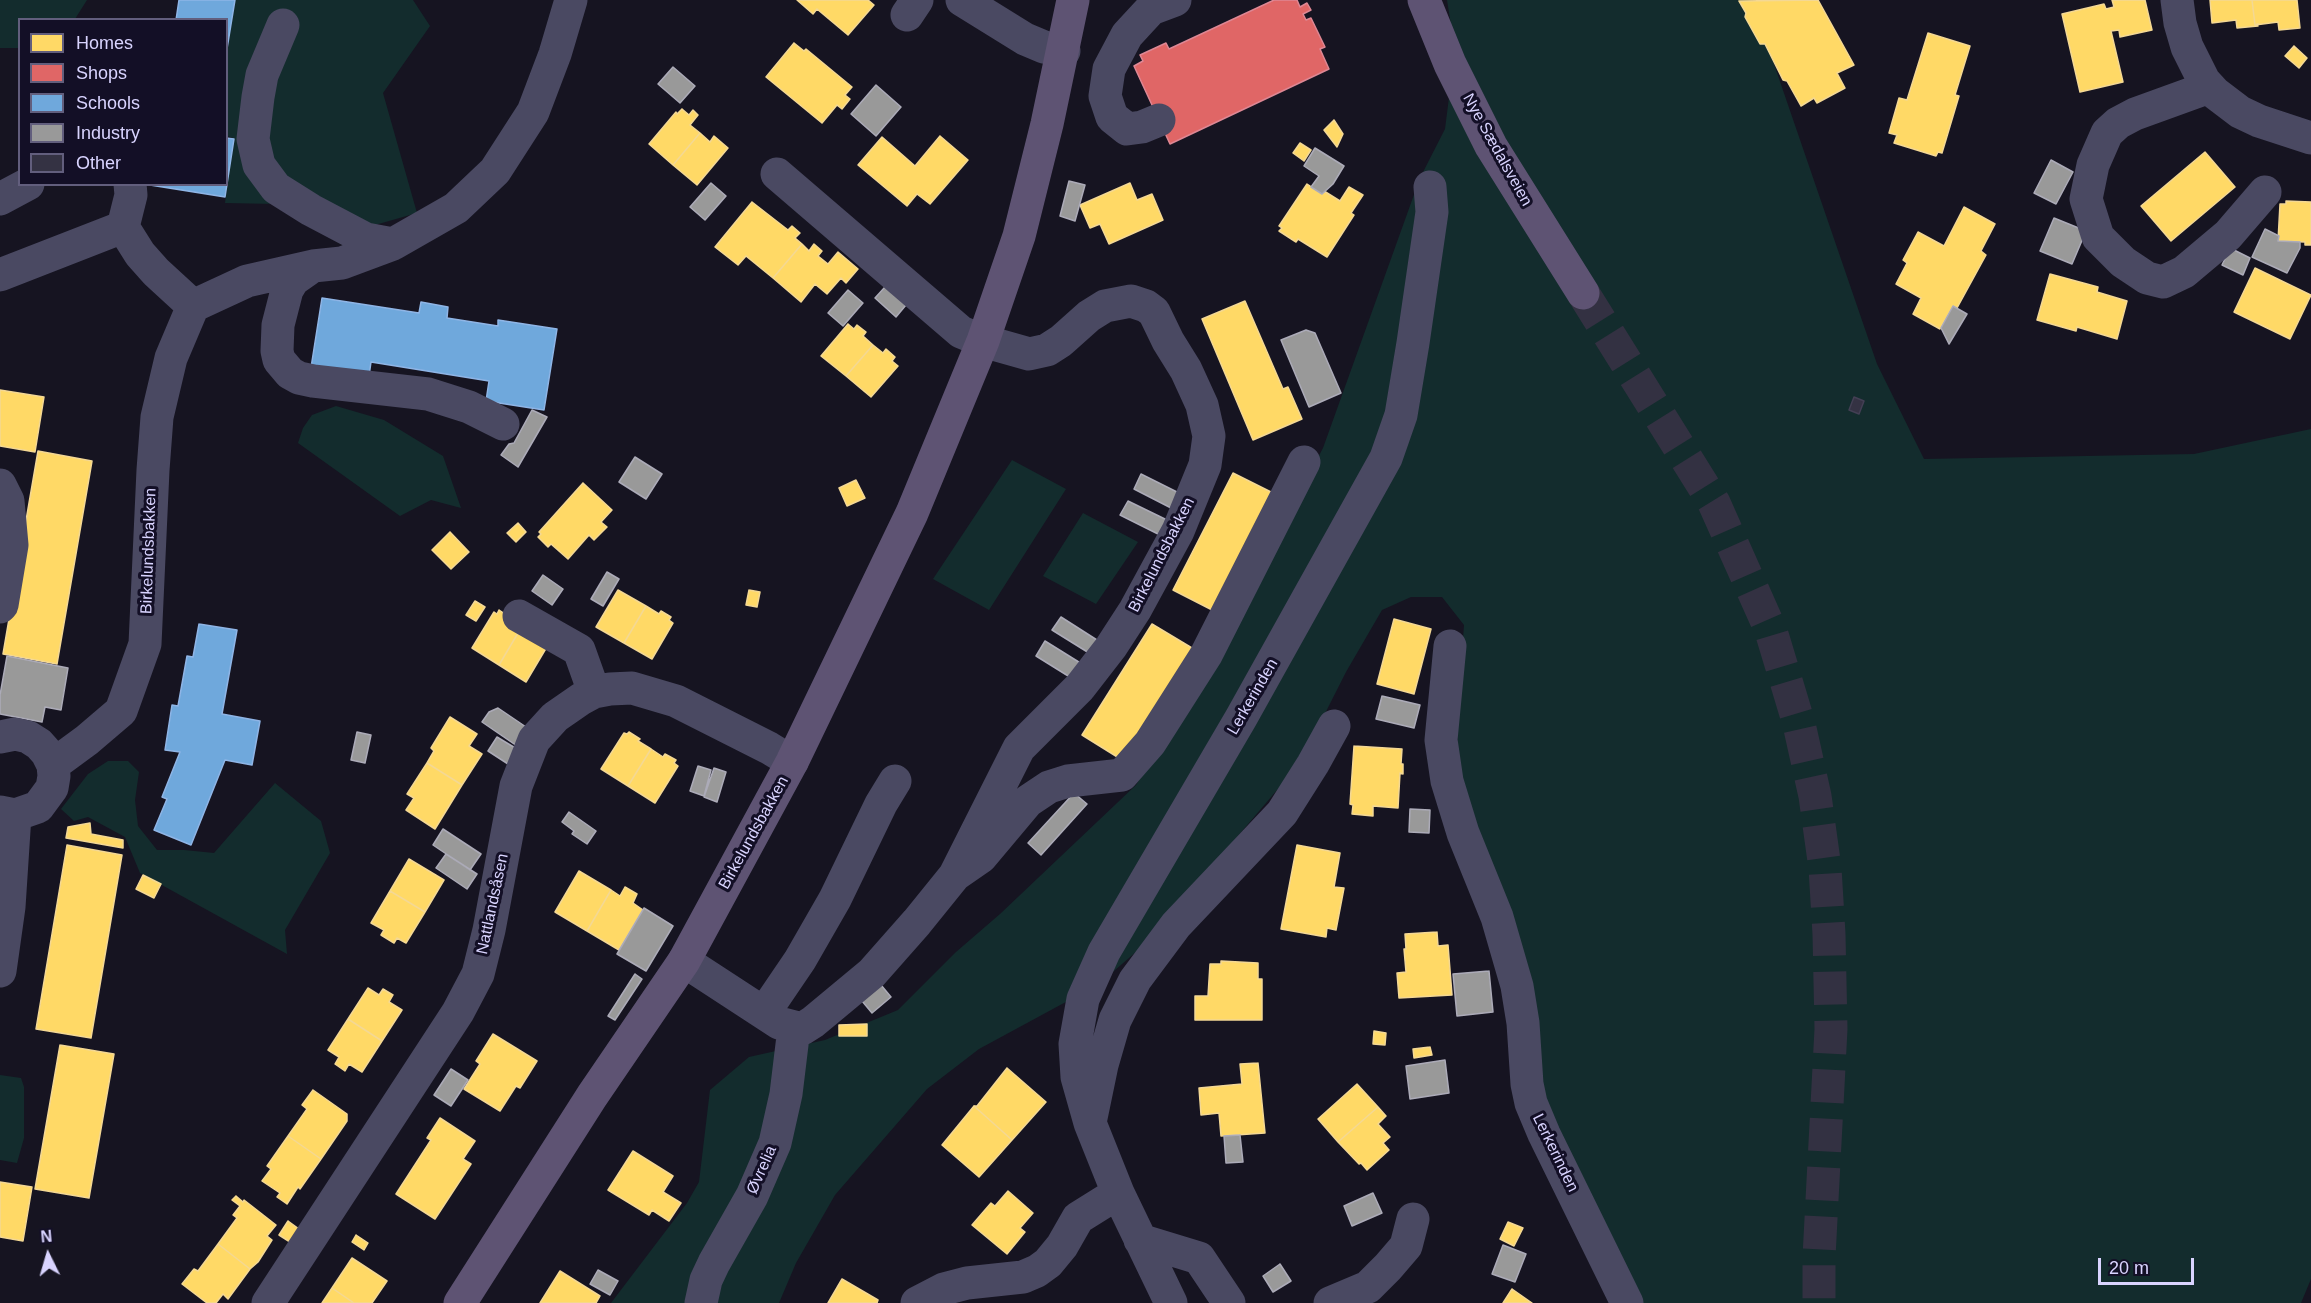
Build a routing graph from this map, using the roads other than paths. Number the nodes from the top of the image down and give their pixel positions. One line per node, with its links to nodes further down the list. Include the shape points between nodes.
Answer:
1 (571, 0): 19 (street, via 533,112 495,171 456,208)
2 (1073, 0): 8 (main road, Birkelundsbakken)
3 (1175, 0): 10 (street, via 1151,9 1127,35 1109,69 1105,96 1112,117 1127,129)
4 (1424, 0): 22 (main road, Nye Sædalsveien, via 1450,64 1491,146)
5 (2177, 0): 9 (street, via 2187,47)
6 (982, 5): 8 (street, via 1025,39)
7 (283, 25): 19 (street, via 262,75 258,97 254,139 260,165 276,188 311,210 366,238)
8 (1064, 51): 24 (main road, Birkelundsbakken, via 1019,236)
9 (2204, 81): 11 (street, via 2240,112); 16 (street, via 2204,89 2135,114 2107,133 2093,165 2086,199 2098,237 2123,262 2147,278 2163,282 2184,272 2228,235)
10 (1159, 120)
11 (2311, 138)
12 (777, 174): 24 (street, Birkelundsbakken, via 961,332)
13 (24, 186): 17 (street)
14 (130, 186): 18 (street)
15 (1430, 187): 43 (street, Lerkerinden, via 1430,222 1401,415 1386,458 1104,952 1083,999 1075,1044 1076,1066)
16 (2265, 192)
17 (0, 199)
18 (123, 227): 21 (street); 23 (street, via 140,254)
19 (393, 244): 20 (street, via 342,262)
20 (313, 266): 23 (street, via 247,281); 25 (street, via 293,280 287,290 278,326 279,360 290,373 313,381 438,397)
21 (0, 275)
22 (1583, 293)
23 (193, 306): 35 (street, Birkelundsbakken, via 171,358 157,417 145,644 121,711)
24 (983, 341): 34 (main road, Birkelundsbakken, via 912,513); 38 (street, Birkelundsbakken, via 1029,354 1047,350 1105,306 1131,301 1146,306 1154,312 1186,370 1202,405 1209,436 1205,465 1178,531 1135,610 1080,687 1019,748)
25 (503, 424)
26 (1304, 462): 38 (street, Birkelundsbakken, via 1206,655 1135,762 1122,775 1049,787 1028,801 981,856)
27 (0, 486): 28 (street, via 8,501 12,545)
28 (0, 607)
29 (519, 616): 31 (street, via 579,650)
30 (1450, 646): 54 (street, Lerkerinden, via 1442,740 1447,781 1499,923 1517,986 1531,1103)
31 (594, 692): 34 (street, Nattlandsåsen, via 632,688 676,701); 47 (street, Nattlandsåsen, via 555,717 534,740 516,786 478,974 458,1012)
32 (1334, 726): 43 (street, via 1282,813 1176,925 1135,980 1115,1020)
33 (0, 737): 35 (street, via 28,737 43,748)
34 (792, 762): 39 (main road, Birkelundsbakken)
35 (53, 765): 37 (street, via 52,789 46,799 38,807)
36 (895, 781): 41 (street, via 835,899)
37 (8, 814): 40 (street, via 9,907)
38 (955, 875): 42 (street, Birkelundsbakken, via 872,973 813,1022 802,1029)
39 (684, 961): 41 (street); 48 (main road, Birkelundsbakken)
40 (0, 970)
41 (764, 1012): 42 (street)
42 (794, 1028): 49 (street, Øvrelia, via 775,1143 752,1196 706,1280)
43 (1090, 1123): 44 (street, Lerkerinden)
44 (1118, 1193): 46 (street, Lerkerinden); 50 (street, via 1078,1218 1055,1254 1037,1271 1023,1277 944,1289)
45 (1413, 1219): 53 (street, via 1406,1246 1388,1267 1368,1287)
46 (1140, 1240): 51 (street, Lerkerinden); 52 (street, via 1199,1258)
47 (268, 1303)
48 (460, 1303)
49 (701, 1303)
50 (917, 1303)
51 (1171, 1303)
52 (1229, 1303)
53 (1330, 1303)
54 (1627, 1303)

